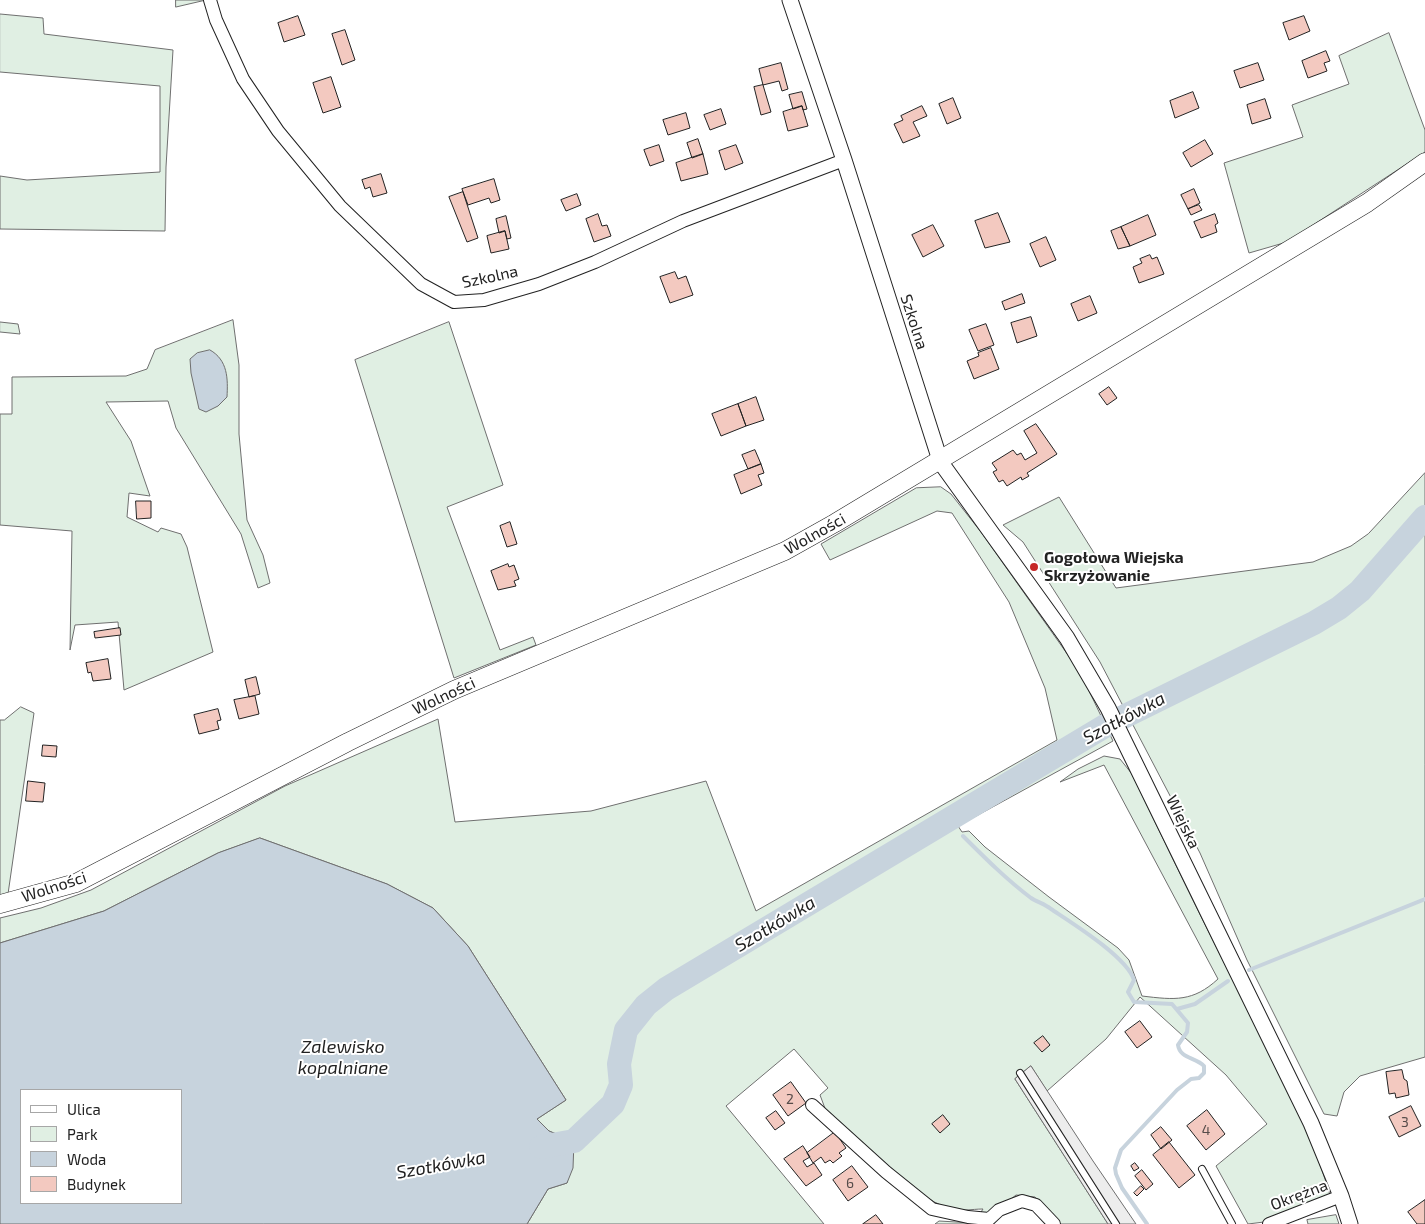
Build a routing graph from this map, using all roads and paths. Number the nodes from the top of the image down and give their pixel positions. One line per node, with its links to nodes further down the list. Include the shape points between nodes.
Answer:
1 (210, 0): 3 (street, Szkolna, via 243,79 278,131 340,206 421,284 454,302 484,300 539,284 683,221)
2 (790, 0): 3 (street, Szkolna)
3 (844, 160): 5 (street, Szkolna)
4 (1425, 162): 5 (main road, Wolności, via 1367,203)
5 (940, 460): 6 (main road, Wolności, via 785,550 446,695 76,883); 10 (street, Wiejska, via 1067,638 1108,707 1310,1123)
6 (0, 904)
7 (1020, 1073): 13 (lane)
8 (812, 1105): 11 (street, via 932,1209)
9 (1202, 1169): 14 (lane)
10 (1341, 1196): 15 (street, Okrężna); 16 (street, Wiejska)
11 (986, 1221): 12 (street, via 1022,1200 1036,1205)
12 (1054, 1224)
13 (1116, 1224)
14 (1232, 1224)
15 (1269, 1224)
16 (1350, 1224)

